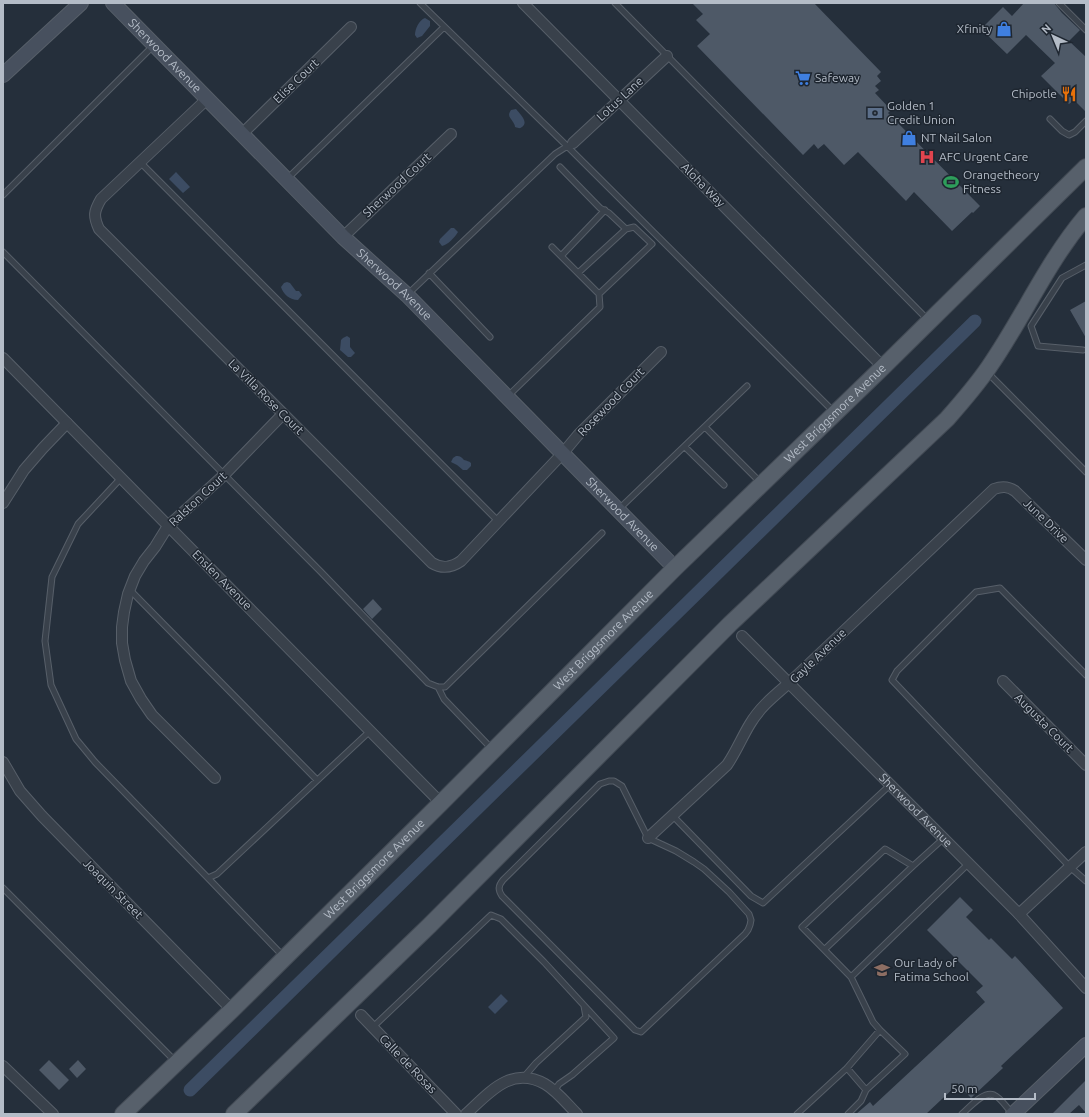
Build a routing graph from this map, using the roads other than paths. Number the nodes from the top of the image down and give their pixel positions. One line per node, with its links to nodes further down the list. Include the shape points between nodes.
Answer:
1 (81, 3): 12 (street)
2 (113, 3): 10 (street, Sherwood Avenue)
3 (420, 3): 8 (lane)
4 (523, 3): 14 (street, Aloha Way)
5 (615, 3): 11 (lane)
6 (1059, 3): 9 (lane)
7 (351, 27): 17 (street, Elise Court)
8 (444, 27): 19 (lane); 23 (lane)
9 (1086, 30)
10 (154, 46): 13 (street, Sherwood Avenue); 24 (lane)
11 (667, 56): 14 (street, Lotus Lane); 37 (lane)
12 (3, 75)
13 (207, 99): 17 (street, Sherwood Avenue); 20 (street, La Villa Rose Court)
14 (619, 101): 19 (street, Lotus Lane); 42 (street, Aloha Way)
15 (1050, 119): 16 (lane, via 1069,135)
16 (1086, 121)
17 (242, 134): 23 (street, Sherwood Avenue)
18 (451, 134): 28 (street, Sherwood Court)
19 (570, 144): 33 (lane, via 556,154); 46 (lane)
20 (140, 162): 47 (street, La Villa Rose Court, via 101,199 96,207 95,215 99,229); 60 (lane)
21 (560, 167): 25 (lane, via 600,208)
22 (1086, 167): 37 (main road, West Briggsmore Avenue)
23 (286, 179): 28 (street, Sherwood Avenue)
24 (3, 196)
25 (605, 210): 27 (lane); 31 (lane)
26 (1086, 216): 43 (main road, via 1057,255)
27 (626, 229): 34 (lane); 36 (lane, via 634,228 652,244)
28 (343, 237): 35 (street, Sherwood Avenue)
29 (552, 247): 31 (lane)
30 (3, 252): 53 (lane)
31 (561, 256): 34 (lane)
32 (1086, 265): 39 (lane, via 1062,278 1031,326 1038,346)
33 (429, 273): 35 (lane); 38 (lane)
34 (578, 273): 36 (lane)
35 (407, 294): 45 (street, Sherwood Avenue)
36 (599, 294): 45 (lane, via 600,307)
37 (929, 321): 42 (main road, West Briggsmore Avenue)
38 (490, 338)
39 (1083, 350)
40 (661, 352): 51 (street, Rosewood Court)
41 (3, 358): 48 (street, Enslen Avenue)
42 (883, 367): 46 (main road, West Briggsmore Avenue)
43 (986, 371): 52 (lane); 108 (main road, via 970,394 947,419 730,624 436,920)
44 (747, 386): 49 (lane)
45 (507, 397): 51 (street, Sherwood Avenue)
46 (835, 412): 55 (main road, West Briggsmore Avenue)
47 (283, 414): 53 (street, Ralston Court); 60 (street, La Villa Rose Court, via 437,566 454,566)
48 (67, 423): 54 (street, Enslen Avenue); 58 (street, via 24,470)
49 (705, 427): 50 (lane); 55 (lane)
50 (684, 447): 56 (lane); 59 (lane)
51 (563, 454): 59 (street, Sherwood Avenue); 60 (street, La Villa Rose Court)
52 (1086, 472)
53 (224, 475): 61 (street, Ralston Court); 70 (lane, via 428,683)
54 (121, 478): 61 (street, Enslen Avenue); 86 (lane, via 78,524 52,577 45,642 51,685 76,738 94,762)
55 (762, 484): 64 (main road, West Briggsmore Avenue)
56 (724, 485)
57 (1002, 486): 63 (street, June Drive, via 1015,491); 69 (street, Gayle Avenue, via 990,492)
58 (3, 502)
59 (619, 510): 64 (street, Sherwood Avenue)
60 (498, 521)
61 (168, 526): 65 (street, Ralston Court, via 135,576); 71 (street, Enslen Avenue)
62 (602, 533): 70 (lane, via 445,687)
63 (1086, 560)
64 (675, 568): 72 (main road, West Briggsmore Avenue)
65 (130, 590): 75 (street, Ralston Court, via 124,612 122,642 131,681 152,715); 76 (lane)
66 (742, 636): 69 (street, Sherwood Avenue)
67 (1086, 675): 85 (lane, via 1000,588 976,592 897,671 892,680)
68 (1003, 681): 74 (street, Augusta Court)
69 (789, 683): 77 (street, Sherwood Avenue); 79 (street, Gayle Avenue, via 766,703 750,723 731,759 722,770)
70 (438, 686): 72 (lane, via 444,699)
71 (370, 731): 76 (lane); 78 (street, Enslen Avenue)
72 (493, 750): 78 (main road, West Briggsmore Avenue)
73 (3, 762): 95 (street, Joaquin Street, via 20,791 42,816)
74 (1086, 765)
75 (215, 778)
76 (317, 780): 86 (lane, via 217,874)
77 (890, 784): 79 (lane, via 763,903 751,896); 81 (street, Sherwood Avenue)
78 (441, 803): 91 (main road, West Briggsmore Avenue)
79 (673, 816): 80 (street, Gayle Avenue)
80 (648, 838): 80 (lane, via 676,851 704,869 729,892 749,914 751,920 745,934 641,1032 635,1030 500,893 499,887 503,880 604,782 614,781 622,786)
81 (944, 838): 83 (street, Sherwood Avenue); 84 (lane)
82 (1086, 852): 85 (street)
83 (969, 863): 89 (street, Sherwood Avenue); 92 (lane)
84 (913, 866): 90 (lane); 90 (lane, via 885,849 802,927)
85 (1070, 866): 87 (lane); 89 (street)
86 (208, 878): 91 (lane)
87 (1086, 881)
88 (3, 888): 100 (lane)
89 (1019, 914): 93 (street, Sherwood Avenue)
90 (825, 949): 92 (lane)
91 (284, 958): 95 (main road, West Briggsmore Avenue)
92 (851, 977): 98 (lane, via 873,1022)
93 (1086, 988)
94 (584, 1005): 97 (lane, via 501,919 491,916); 103 (lane, via 586,1017); 105 (lane, via 614,1038)
95 (232, 1010): 100 (main road, West Briggsmore Avenue)
96 (361, 1015): 97 (street, Calle de Rosas)
97 (373, 1027): 109 (street, Calle de Rosas)
98 (880, 1030): 101 (lane); 104 (lane, via 905,1054)
99 (1086, 1045): 115 (street)
100 (176, 1063): 107 (main road, West Briggsmore Avenue)
101 (847, 1068): 104 (lane); 112 (lane)
102 (4, 1070): 106 (street)
103 (523, 1078): 105 (street, via 546,1084); 110 (street, via 499,1084)
104 (866, 1090): 113 (lane, via 861,1101)
105 (554, 1091): 111 (street)
106 (53, 1114)
107 (123, 1114)
108 (234, 1114)
109 (456, 1114)
110 (466, 1114)
111 (577, 1114)
112 (797, 1114)
113 (848, 1114)
114 (962, 1114): 115 (lane, via 982,1096 993,1094)
115 (1013, 1114)

